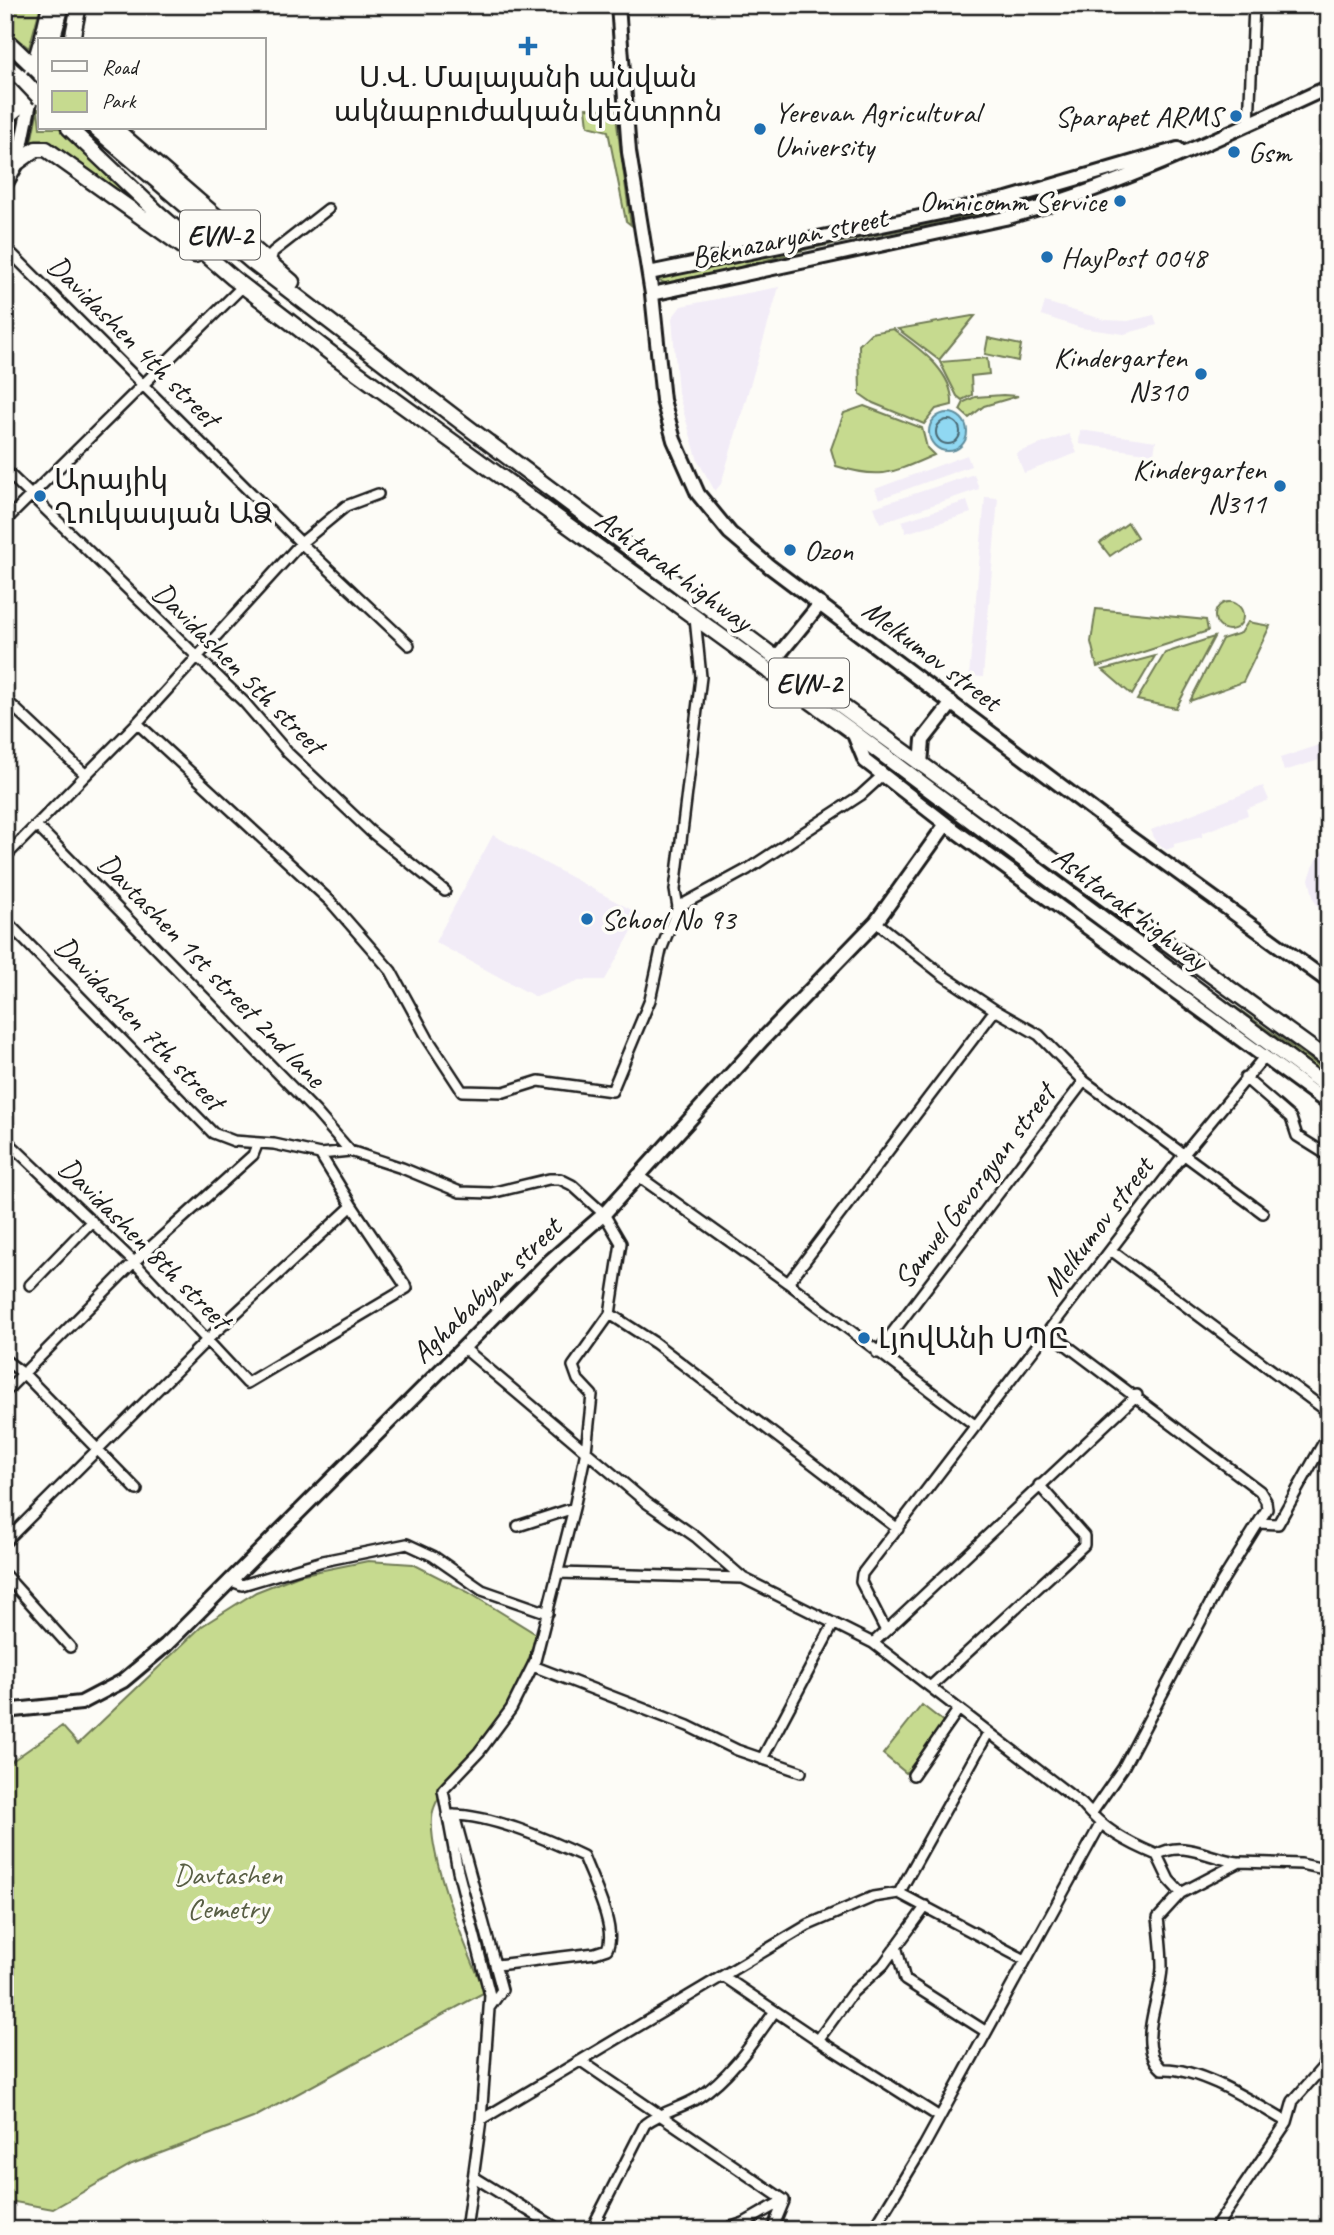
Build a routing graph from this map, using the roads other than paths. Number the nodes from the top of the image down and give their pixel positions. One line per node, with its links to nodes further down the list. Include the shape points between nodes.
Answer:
1 (50, 5): 6 (main road)
2 (62, 5): 7 (main road)
3 (79, 5): 8 (main road)
4 (618, 5): 26 (street, Melkumov street, via 629,152)
5 (1254, 5): 16 (street)
6 (42, 38)
7 (53, 38)
8 (72, 38)
9 (5, 39): 11 (main road)
10 (5, 64): 13 (main road, bridge)
11 (37, 71): 13 (main road); 14 (main road)
12 (1329, 85): 16 (street, Beknazaryan street)
13 (36, 97): 15 (main road); 21 (street)
14 (5, 104)
15 (5, 118)
16 (1249, 122): 26 (street, Beknazaryan street, via 1160,155 1007,199); 28 (street, Beknazaryan street, via 1162,164 1058,204)
17 (71, 130): 27 (main road, Ashtarak highway / EVN-2)
18 (97, 130): 29 (main road, Ashtarak highway / EVN-2, via 190,212)
19 (116, 130): 25 (main road)
20 (5, 151): 21 (street)
21 (18, 162): 22 (street); 27 (main road, via 36,149 46,149)
22 (5, 185)
23 (328, 209): 25 (street, via 272,252)
24 (5, 247): 30 (street, Davidashen 4th street)
25 (270, 261): 29 (main road)
26 (649, 273): 28 (street, Melkumov street)
27 (238, 282): 30 (street); 32 (main road, Ashtarak highway / EVN-2)
28 (652, 294): 38 (street, Melkumov street, via 663,400 698,495 730,533)
29 (350, 335): 31 (main road, Ashtarak highway / EVN-2)
30 (143, 384): 35 (street); 37 (street, Davidashen 4th street)
31 (469, 428): 32 (main road); 42 (main road, Ashtarak highway / EVN-2)
32 (459, 444): 39 (main road, Ashtarak highway / EVN-2)
33 (5, 471): 35 (street, Davidashen 5th street)
34 (378, 494): 37 (street, via 346,506)
35 (30, 495): 36 (street); 41 (street, Davidashen 5th street)
36 (5, 521)
37 (301, 543): 40 (street, Davidashen 4th street); 41 (street)
38 (820, 604): 42 (street); 44 (street, Melkumov street)
39 (695, 618): 46 (main road, Ashtarak highway / EVN-2); 54 (street, via 701,677 676,890)
40 (409, 645)
41 (196, 658): 45 (street); 53 (street, Davidashen 5th street, via 370,831)
42 (776, 658): 47 (main road, Ashtarak highway / EVN-2)
43 (5, 699): 48 (street)
44 (952, 703): 47 (street, via 923,740); 59 (street, Melkumov street)
45 (137, 723): 48 (street); 54 (street, via 330,901 391,971 463,1091 504,1092 539,1081 612,1091 650,1000)
46 (853, 732): 49 (street, via 860,755); 58 (main road, Ashtarak highway / EVN-2)
47 (921, 764): 57 (main road, Ashtarak highway / EVN-2)
48 (86, 775): 51 (street)
49 (883, 775): 50 (street); 54 (street, via 748,869)
50 (946, 824): 56 (street, Aghababyan street); 61 (street)
51 (37, 826): 52 (street); 69 (street, Davtashen 1st street 2nd lane)
52 (5, 857)
53 (445, 891)
54 (678, 907)
55 (5, 920): 68 (street, Davidashen 7th street, via 194,1117 213,1133)
56 (876, 922): 60 (street); 73 (street, Aghababyan street)
57 (1152, 933): 58 (main road); 62 (main road, Ashtarak highway / EVN-2)
58 (1140, 949): 65 (main road, Ashtarak highway / EVN-2)
59 (1329, 982)
60 (995, 1010): 64 (street, via 1039,1035); 80 (street)
61 (1264, 1057): 63 (street, Melkumov street); 66 (street)
62 (1329, 1061)
63 (1245, 1078): 71 (street, Melkumov street); 72 (street, via 1291,1118 1297,1136)
64 (1084, 1082): 71 (street); 86 (street, Samvel Gevorqyan street)
65 (1329, 1088)
66 (1329, 1104)
67 (5, 1139): 77 (street, Davidashen 8th street)
68 (257, 1145): 70 (street, Davidashen 7th street); 79 (street, via 253,1155)
69 (350, 1152): 70 (street, Davidashen 7th street); 76 (street, Davidashen 7th street, via 460,1192 491,1193 560,1180)
70 (320, 1154): 74 (street)
71 (1184, 1154): 75 (street); 78 (street, Melkumov street)
72 (1329, 1156)
73 (637, 1175): 76 (street, Aghababyan street); 80 (street)
74 (352, 1206): 84 (street); 84 (street, Davidashen 8th street, via 407,1288 247,1383)
75 (1263, 1213)
76 (604, 1214): 82 (street, Davidashen 7th street, via 621,1243); 85 (street, Aghababyan street, via 550,1261)
77 (92, 1221): 79 (street, Davidashen 8th street); 81 (street)
78 (1112, 1251): 83 (street, Melkumov street); 91 (street, via 1324,1409)
79 (134, 1262): 84 (street, Davidashen 8th street); 88 (street)
80 (788, 1283): 86 (street)
81 (30, 1285)
82 (610, 1314): 95 (street, via 573,1366 592,1395); 101 (street, via 655,1343)
83 (1049, 1332): 90 (street); 92 (street, Melkumov street)
84 (208, 1339): 94 (street)
85 (465, 1349): 95 (street); 106 (street, Aghababyan street)
86 (877, 1353): 92 (street)
87 (5, 1360): 88 (street)
88 (24, 1374): 89 (street); 94 (street)
89 (5, 1392)
90 (1137, 1395): 96 (street); 99 (street, via 1260,1491 1267,1509)
91 (1329, 1424)
92 (976, 1426): 101 (street, Melkumov street)
93 (1329, 1433): 99 (street, via 1278,1524)
94 (99, 1450): 97 (street); 102 (street)
95 (586, 1451): 98 (street); 105 (street)
96 (1039, 1485): 109 (street); 113 (street, via 1084,1536 1084,1545)
97 (137, 1490)
98 (574, 1508): 100 (street); 103 (street)
99 (1258, 1523): 121 (street, via 1123,1768)
100 (519, 1527)
101 (898, 1529): 109 (street, Melkumov street, via 862,1574 861,1582)
102 (5, 1542)
103 (558, 1573): 105 (street); 107 (street)
104 (5, 1575): 111 (street)
105 (743, 1578): 108 (street)
106 (229, 1580): 107 (street, via 242,1585 335,1558 407,1544 482,1590); 115 (street, Aghababyan street, via 166,1645 123,1681 81,1703)
107 (548, 1613): 112 (street)
108 (834, 1623): 110 (street); 117 (street)
109 (886, 1631): 110 (street)
110 (873, 1643): 113 (street)
111 (70, 1647)
112 (533, 1666): 117 (street); 120 (street, via 479,1752 443,1790)
113 (930, 1686): 114 (street)
114 (958, 1710): 116 (street); 119 (street)
115 (5, 1711)
116 (988, 1733): 121 (street); 127 (street)
117 (762, 1759): 118 (street)
118 (801, 1772)
119 (913, 1775)
120 (451, 1815): 131 (street); 131 (street, via 487,1821 583,1856 610,1933 607,1949 596,1953); 133 (street, via 458,1871 490,1995)
121 (1091, 1815): 122 (street)
122 (1100, 1825): 123 (street, via 1119,1839); 130 (street)
123 (1157, 1855): 124 (street, via 1182,1846); 126 (street)
124 (1240, 1862): 125 (street); 126 (street)
125 (1329, 1870)
126 (1181, 1893): 142 (street, via 1158,1918 1162,1970 1150,2035 1153,2061 1162,2069 1176,2068 1237,2094)
127 (899, 1894): 128 (street); 132 (street, via 873,1897 808,1925)
128 (926, 1906): 129 (street); 130 (street)
129 (896, 1946): 135 (street, via 905,1980); 136 (street, via 853,1992)
130 (1025, 1960): 135 (street)
131 (497, 1965): 133 (street, via 502,1992)
132 (723, 1976): 134 (street); 138 (street)
133 (489, 2008): 141 (street)
134 (775, 2011): 136 (street); 139 (street, via 739,2061 698,2098)
135 (985, 2031): 140 (street)
136 (818, 2040): 140 (street)
137 (1329, 2060): 142 (street, via 1293,2101)
138 (581, 2061): 139 (street); 141 (street)
139 (658, 2113): 144 (street); 147 (street, via 645,2124)
140 (938, 2116): 150 (street)
141 (481, 2120): 143 (street)
142 (1287, 2122): 151 (street)
143 (474, 2177): 145 (street); 146 (street)
144 (784, 2200): 148 (street); 149 (street)
145 (466, 2230)
146 (560, 2230)
147 (591, 2230)
148 (723, 2230)
149 (772, 2230)
150 (873, 2230)
151 (1214, 2230)

